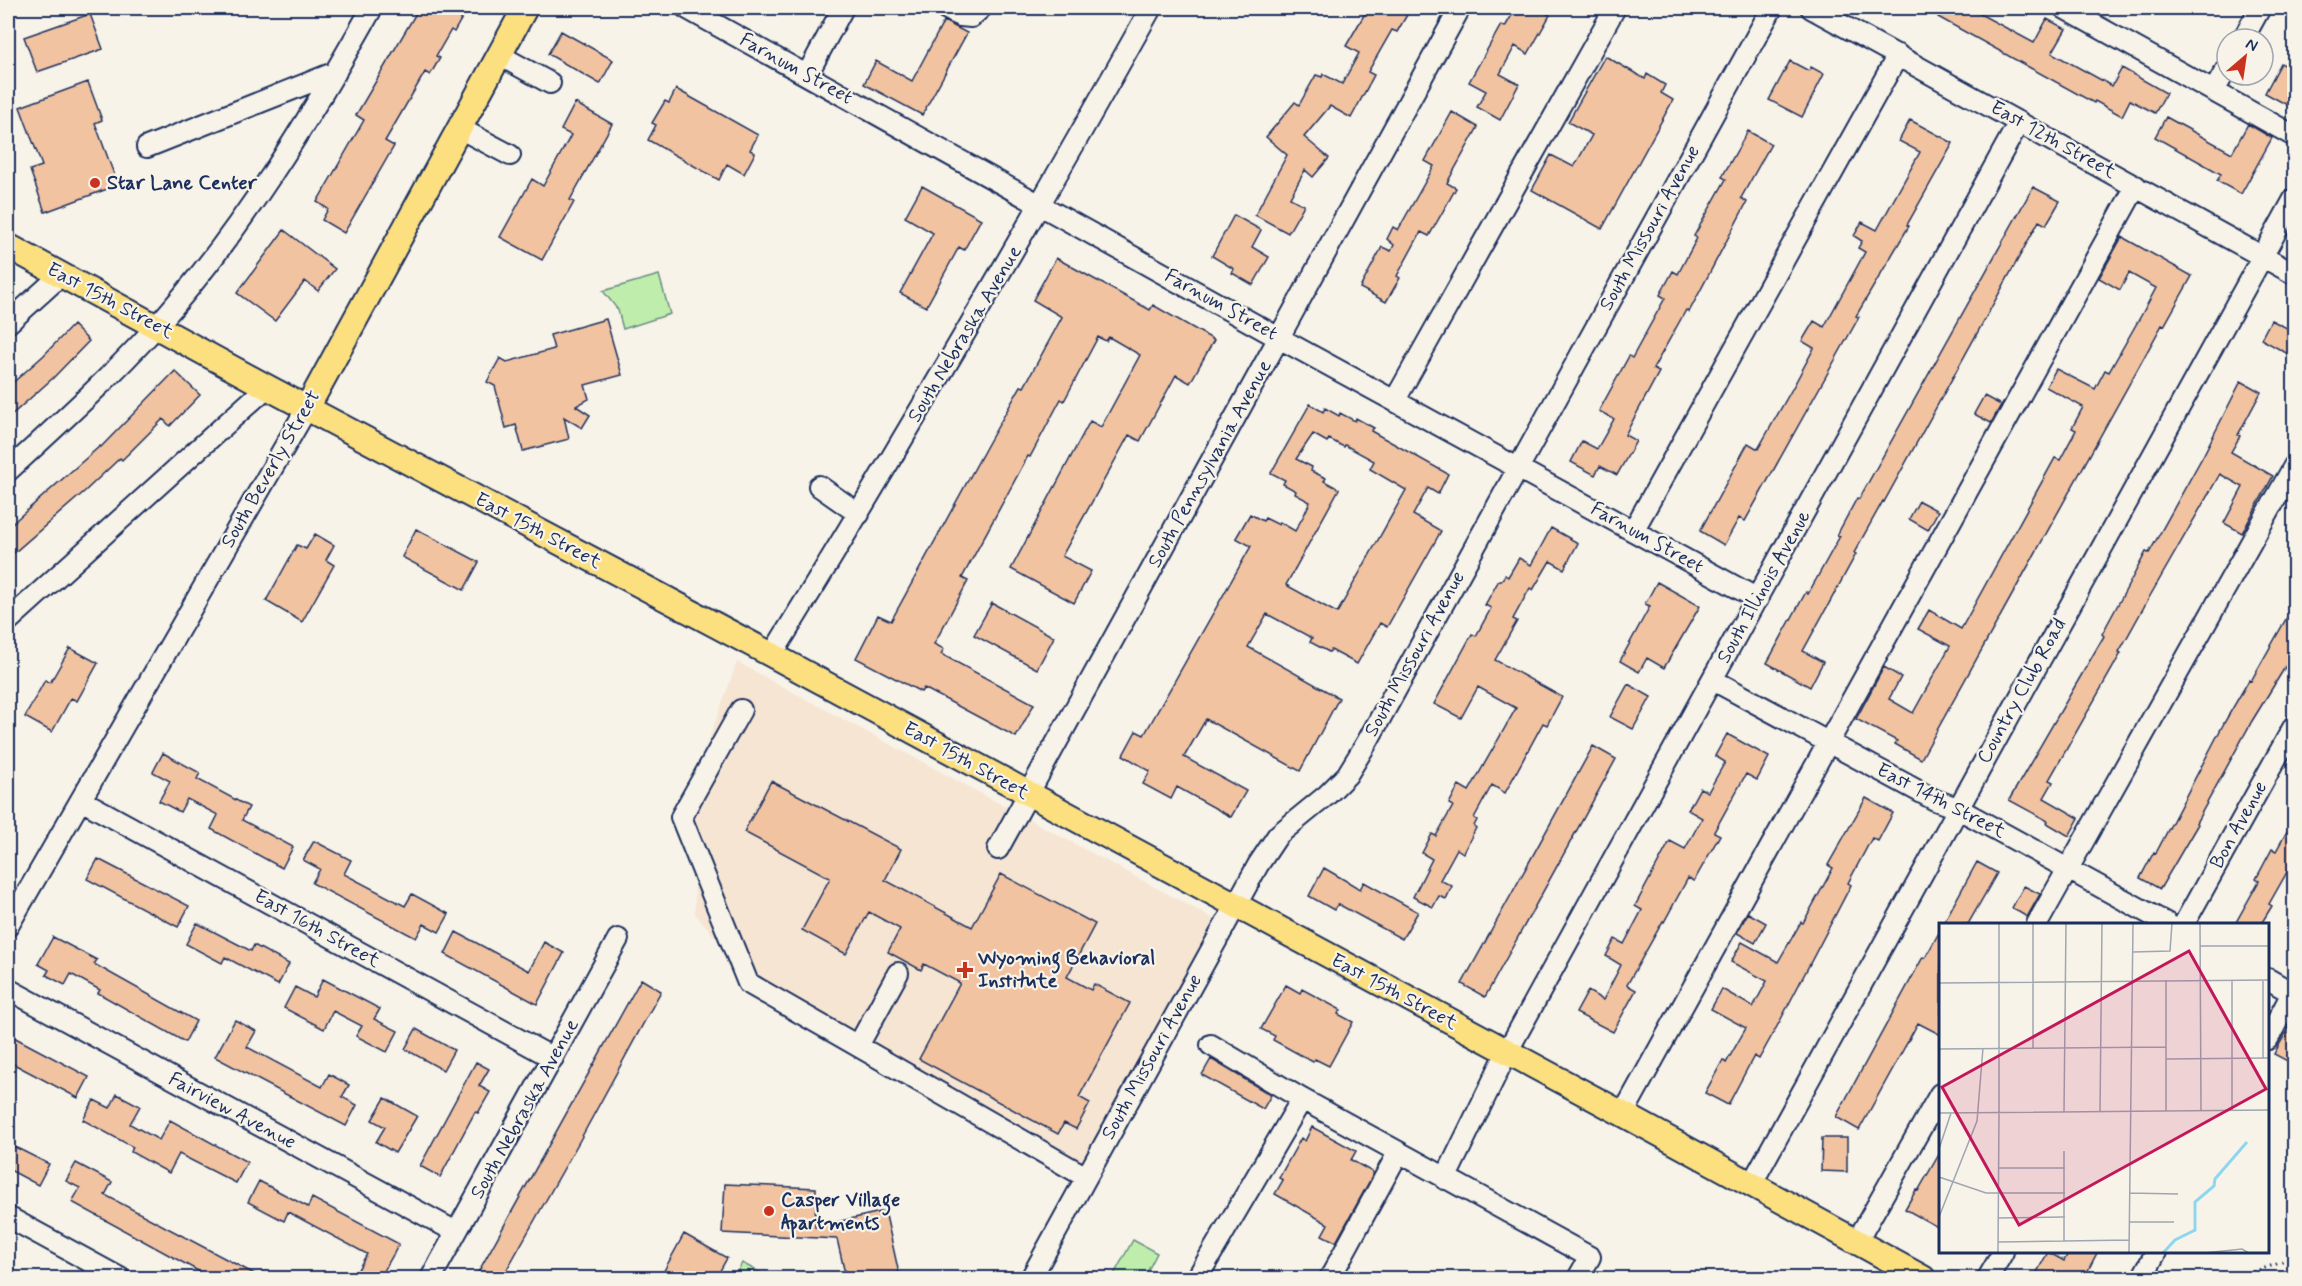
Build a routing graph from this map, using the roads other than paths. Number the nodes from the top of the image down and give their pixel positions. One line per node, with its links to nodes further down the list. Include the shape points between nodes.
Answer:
1 (372, 8): 17 (street)
2 (525, 8): 15 (main road, South Beverly Street)
3 (686, 8): 18 (street, Farnum Street)
4 (843, 8): 18 (street)
5 (945, 8): 6 (street, via 971,18)
6 (981, 8)
7 (1151, 8): 29 (street, South Nebraska Avenue)
8 (1460, 8): 36 (street, South Pennsylvania Avenue)
9 (1615, 8): 38 (street)
10 (1772, 8): 41 (street, South Missouri Avenue)
11 (1811, 8): 16 (street, East 12th Street)
12 (2064, 8): 21 (street)
13 (2260, 8): 14 (street)
14 (2250, 27)
15 (499, 55): 19 (street); 23 (main road, South Beverly Street)
16 (1898, 55): 22 (street, East 12th Street); 45 (street)
17 (336, 72): 25 (street); 35 (street, via 252,207)
18 (807, 75): 29 (street, Farnum Street)
19 (550, 83)
20 (2216, 87): 21 (street)
21 (2214, 91): 24 (street)
22 (2019, 122): 27 (street, East 12th Street); 46 (street, South Illinois Avenue)
23 (459, 128): 26 (street); 39 (main road, South Beverly Street)
24 (2295, 136)
25 (147, 147)
26 (510, 155)
27 (2136, 186): 31 (street, East 12th Street); 52 (street)
28 (2295, 199): 31 (street, Country Club Road)
29 (1042, 204): 36 (street, Farnum Street); 44 (street, South Nebraska Avenue)
30 (8, 246): 33 (main road, East 15th Street)
31 (2262, 256): 32 (street, East 12th Street); 55 (street, Country Club Road)
32 (2295, 273)
33 (61, 275): 34 (street); 35 (main road, East 15th Street)
34 (8, 323)
35 (157, 326): 37 (main road, East 15th Street); 42 (street, via 113,374)
36 (1279, 338): 38 (street, Farnum Street); 53 (street, South Pennsylvania Avenue)
37 (267, 387): 39 (main road, East 15th Street); 47 (street)
38 (1395, 400): 41 (street, Farnum Street)
39 (307, 408): 48 (main road, East 15th Street); 54 (street, South Beverly Street)
40 (2295, 466): 57 (street)
41 (1518, 467): 45 (street, Farnum Street); 58 (street, South Missouri Avenue, via 1347,775 1278,835)
42 (8, 471)
43 (819, 486): 44 (street)
44 (859, 514): 48 (street, South Nebraska Avenue)
45 (1634, 531): 46 (street, Farnum Street)
46 (1758, 599): 49 (street, South Illinois Avenue)
47 (8, 621)
48 (772, 655): 53 (main road, East 15th Street)
49 (1713, 680): 52 (street, East 14th Street); 71 (street, South Illinois Avenue)
50 (741, 710): 69 (street, via 681,817 748,983)
51 (2295, 726): 61 (street, Bon Avenue)
52 (1828, 742): 55 (street, East 14th Street, via 1935,800); 75 (street)
53 (1028, 795): 56 (street, South Pennsylvania Avenue); 58 (main road, East 15th Street)
54 (81, 800): 62 (street, South Beverly Street); 72 (street, East 16th Street)
55 (1958, 808): 57 (street, East 14th Street); 79 (street, Country Club Road)
56 (998, 849)
57 (2068, 868): 59 (street); 60 (street, East 14th Street)
58 (1236, 907): 71 (main road, East 15th Street); 77 (street, South Missouri Avenue)
59 (2038, 923)
60 (2166, 923)
61 (2185, 923)
62 (8, 926)
63 (618, 939): 72 (street, South Nebraska Avenue)
64 (898, 974): 69 (street)
65 (2269, 980): 67 (street)
66 (8, 989): 81 (street, Fairview Avenue)
67 (2294, 992): 68 (street)
68 (2269, 1037)
69 (858, 1046): 77 (street)
70 (1211, 1046): 74 (street)
71 (1507, 1052): 75 (main road, East 15th Street); 78 (street, South Illinois Avenue)
72 (553, 1058): 81 (street, South Nebraska Avenue)
73 (1939, 1098): 82 (street)
74 (1302, 1099): 76 (street); 88 (street)
75 (1623, 1114): 79 (main road, East 15th Street)
76 (1398, 1153): 78 (street); 89 (street)
77 (1086, 1178): 87 (street, South Missouri Avenue)
78 (1445, 1179): 90 (street, via 1590,1257)
79 (1751, 1185): 82 (main road, East 15th Street)
80 (8, 1217): 85 (street)
81 (456, 1232): 86 (street, South Nebraska Avenue)
82 (1856, 1243): 91 (main road, East 15th Street)
83 (2002, 1253): 92 (street)
84 (2155, 1253): 93 (street)
85 (120, 1278)
86 (431, 1278)
87 (1030, 1278)
88 (1197, 1278)
89 (1330, 1278)
90 (1578, 1278)
91 (1923, 1278)
92 (1988, 1278)
93 (2142, 1278)

